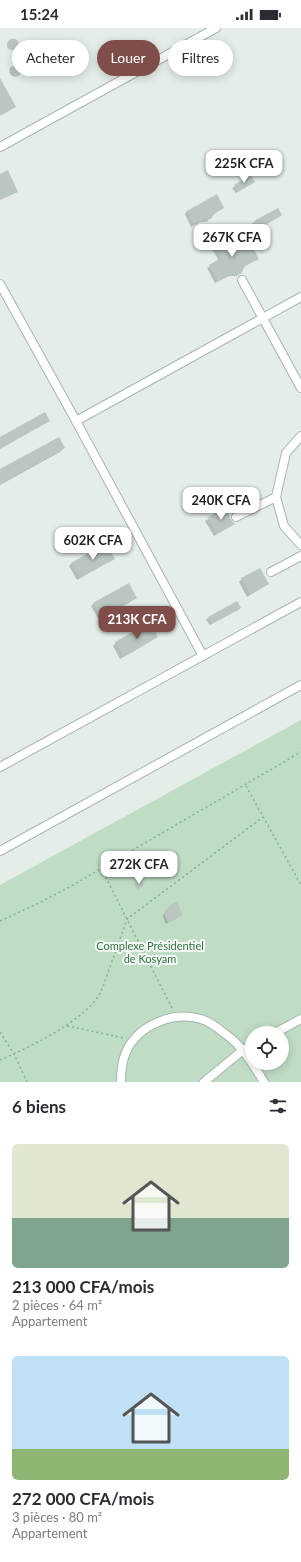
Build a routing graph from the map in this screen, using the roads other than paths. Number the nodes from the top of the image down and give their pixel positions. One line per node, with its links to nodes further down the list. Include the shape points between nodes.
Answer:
1 (216, 28): 2 (lane)
2 (0, 147)
3 (242, 280): 6 (lane)
4 (0, 284): 8 (lane)
5 (301, 297): 6 (lane)
6 (263, 318): 7 (lane); 8 (lane)
7 (301, 388)
8 (76, 421): 16 (lane)
9 (301, 436): 10 (lane, via 286,453)
10 (276, 497): 11 (lane); 12 (lane, via 284,526)
11 (236, 517)
12 (301, 545)
13 (301, 556): 14 (lane)
14 (271, 572)
15 (301, 602): 16 (lane)
16 (203, 656): 18 (lane)
17 (301, 685): 19 (lane)
18 (0, 767)
19 (0, 851)
20 (301, 1019): 21 (lane)
21 (288, 1026)
22 (243, 1050): 23 (lane, via 225,1033 201,1019 176,1017 153,1024 138,1035 126,1053); 24 (lane); 25 (lane)
23 (121, 1082)
24 (204, 1082)
25 (264, 1082)

